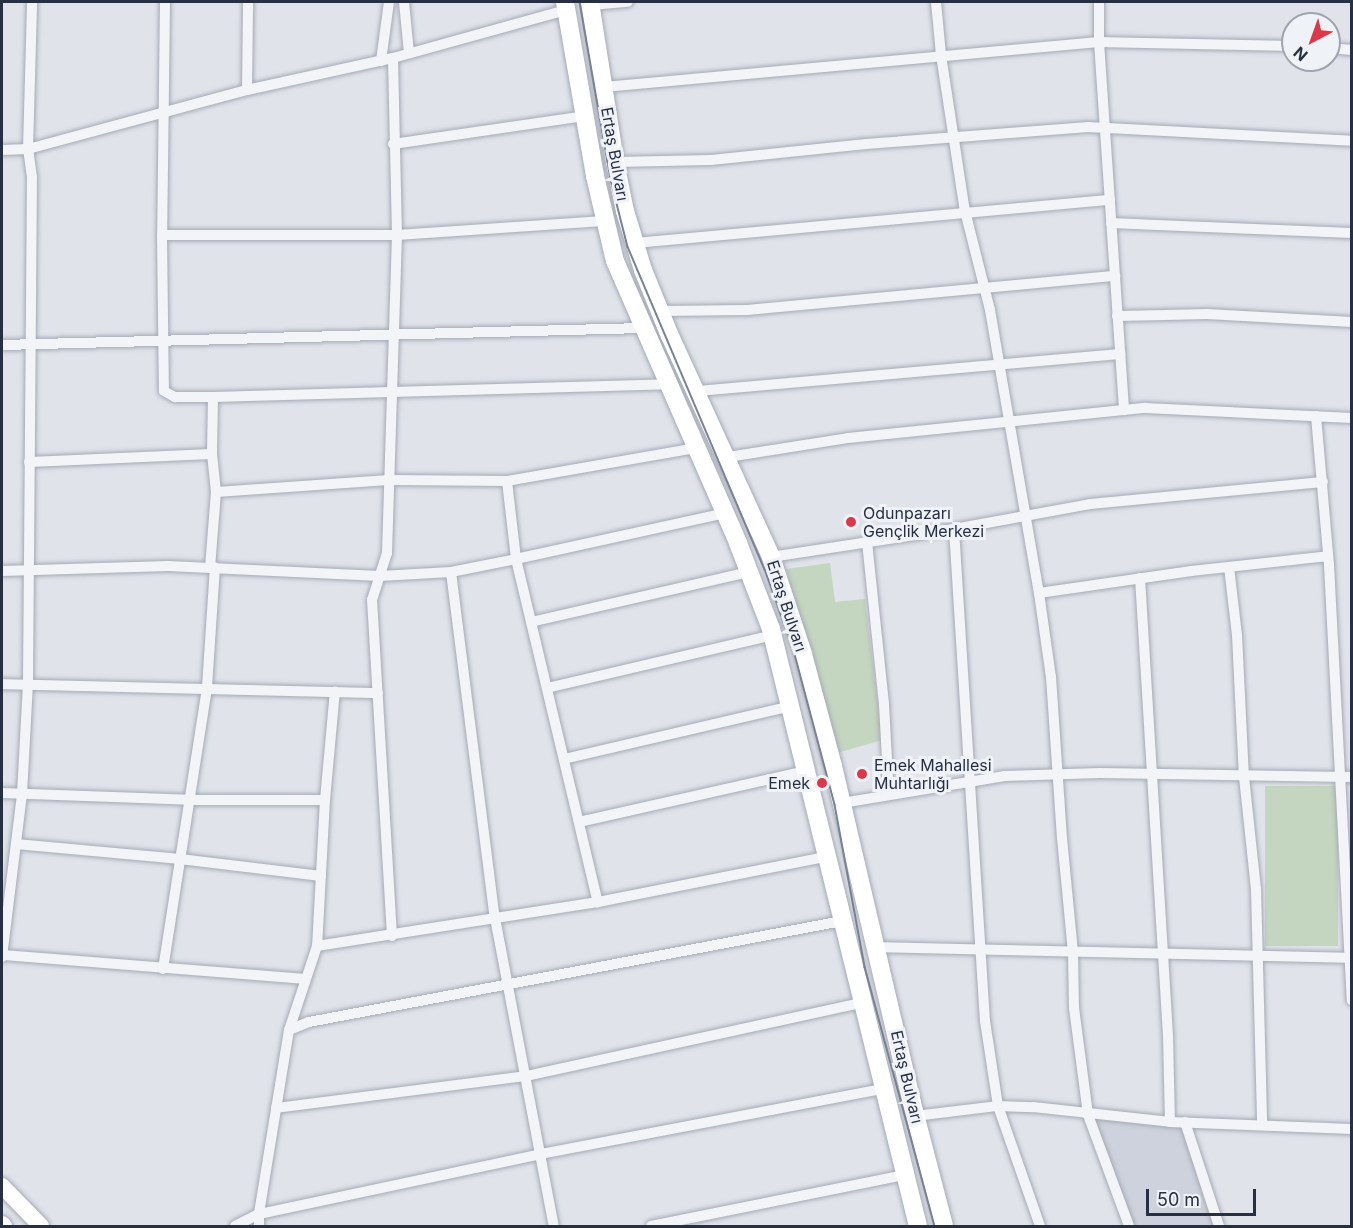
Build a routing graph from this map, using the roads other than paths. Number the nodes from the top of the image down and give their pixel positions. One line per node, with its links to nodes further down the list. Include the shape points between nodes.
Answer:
1 (32, 2): 25 (street)
2 (165, 2): 19 (street)
3 (248, 2): 18 (street)
4 (389, 2): 16 (street)
5 (404, 2): 13 (street)
6 (628, 2): 9 (street)
7 (936, 2): 14 (street)
8 (1099, 2): 11 (street)
9 (590, 3): 17 (main road, Ertaş Bulvarı)
10 (566, 6): 13 (street); 20 (main road, Ertaş Bulvarı)
11 (1099, 42): 12 (street); 14 (street); 21 (street)
12 (1281, 46)
13 (409, 54): 15 (street)
14 (941, 55): 17 (street); 22 (street)
15 (393, 58): 16 (street); 24 (street)
16 (381, 61): 18 (street)
17 (604, 87): 27 (main road, Ertaş Bulvarı)
18 (247, 90): 19 (street)
19 (162, 113): 25 (street); 33 (street)
20 (586, 116): 24 (street); 30 (main road, Ertaş Bulvarı)
21 (1105, 128): 22 (street); 23 (street); 28 (street)
22 (955, 138): 27 (street, via 711,159); 29 (street)
23 (1352, 141)
24 (393, 144): 34 (street)
25 (28, 149): 26 (street); 44 (street, via 32,177)
26 (2, 150)
27 (615, 162): 35 (main road, Ertaş Bulvarı)
28 (1110, 200): 29 (street, via 1015,211); 31 (street)
29 (965, 211): 35 (street); 37 (street)
30 (604, 221): 34 (street); 41 (main road, Ertaş Bulvarı, via 615,261)
31 (1111, 223): 32 (street); 36 (street)
32 (1352, 233)
33 (162, 235): 34 (street); 43 (street)
34 (397, 235): 42 (street)
35 (635, 243): 38 (main road, Ertaş Bulvarı)
36 (1115, 276): 37 (street); 39 (street)
37 (985, 290): 38 (street, via 747,310); 47 (street)
38 (660, 311): 49 (main road, Ertaş Bulvarı)
39 (1117, 315): 40 (street, via 1208,314); 46 (street)
40 (1352, 322)
41 (643, 328): 42 (street); 48 (main road, Ertaş Bulvarı)
42 (394, 335): 43 (street); 50 (street)
43 (163, 339): 44 (street); 51 (street, via 164,392 175,397)
44 (31, 344): 45 (street); 59 (street)
45 (2, 345)
46 (1120, 354): 47 (street); 52 (street)
47 (999, 366): 49 (street); 55 (street)
48 (668, 384): 50 (street); 56 (main road, Ertaş Bulvarı)
49 (697, 391): 58 (main road, Ertaş Bulvarı)
50 (391, 393): 51 (street); 60 (street)
51 (213, 397): 57 (street)
52 (1124, 410): 53 (street); 55 (street)
53 (1317, 416): 54 (street); 62 (street)
54 (1352, 418)
55 (1008, 421): 58 (street, via 848,438); 65 (street)
56 (696, 448): 61 (street); 64 (main road, Ertaş Bulvarı)
57 (212, 454): 59 (street); 63 (street)
58 (728, 458): 69 (main road, Ertaş Bulvarı)
59 (29, 462): 73 (street)
60 (389, 480): 61 (street); 63 (street); 77 (street, via 387,553)
61 (507, 481): 70 (street)
62 (1323, 482): 65 (street, via 1090,504); 68 (street)
63 (216, 492): 72 (street)
64 (725, 513): 70 (street); 76 (main road, Ertaş Bulvarı)
65 (1025, 514): 66 (street); 79 (street)
66 (954, 529): 67 (street); 95 (street)
67 (867, 542): 69 (street); 98 (street)
68 (1328, 556): 71 (street); 94 (street)
69 (771, 557): 101 (main road, Ertaş Bulvarı, via 803,654)
70 (516, 559): 75 (street); 80 (street)
71 (1229, 567): 78 (street); 93 (street, via 1237,635)
72 (213, 568): 73 (street); 77 (street); 84 (street)
73 (27, 569): 74 (street); 83 (street)
74 (2, 571)
75 (451, 572): 77 (street); 108 (street)
76 (749, 572): 80 (street); 81 (main road, Ertaş Bulvarı)
77 (380, 576): 87 (street, via 372,600)
78 (1140, 578): 79 (street); 91 (street)
79 (1039, 593): 92 (street, via 1051,677)
80 (531, 622): 85 (street)
81 (773, 636): 85 (street); 88 (main road, Ertaş Bulvarı)
82 (2, 684): 83 (street)
83 (27, 684): 84 (street); 97 (street)
84 (207, 687): 86 (street); 99 (street)
85 (547, 688): 89 (street)
86 (336, 692): 87 (street); 100 (street)
87 (378, 693): 110 (street)
88 (791, 706): 89 (street); 90 (main road, Ertaş Bulvarı)
89 (564, 759): 102 (street)
90 (806, 771): 102 (street); 104 (main road, Ertaş Bulvarı)
91 (1152, 774): 92 (street); 93 (street); 115 (street)
92 (1058, 775): 95 (street, via 1005,776); 114 (street)
93 (1244, 777): 94 (street); 117 (street, via 1256,889)
94 (1346, 777): 118 (street)
95 (968, 782): 98 (street); 113 (street)
96 (2, 793): 97 (street)
97 (22, 794): 99 (street); 103 (street)
98 (890, 795): 101 (street)
99 (189, 800): 100 (street); 105 (street)
100 (325, 800): 106 (street)
101 (842, 803): 112 (main road, Ertaş Bulvarı)
102 (579, 822): 107 (street)
103 (16, 844): 105 (street); 116 (street)
104 (826, 857): 107 (street); 109 (main road, Ertaş Bulvarı)
105 (180, 859): 106 (street); 119 (street)
106 (321, 876): 111 (street)
107 (598, 902): 108 (street)
108 (495, 918): 110 (street); 121 (street)
109 (842, 921): 121 (street); 123 (main road, Ertaş Bulvarı)
110 (392, 936): 111 (street)
111 (317, 946): 120 (street)
112 (877, 947): 113 (street); 130 (main road, Ertaş Bulvarı)
113 (980, 950): 114 (street); 127 (street, via 985,1021)
114 (1073, 952): 115 (street); 129 (street, via 1074,1008)
115 (1163, 954): 117 (street); 131 (street)
116 (2, 956): 119 (street)
117 (1257, 957): 118 (street); 133 (street)
118 (1350, 958): 122 (street)
119 (163, 969): 120 (street)
120 (304, 979): 124 (street)
121 (506, 984): 124 (street, via 309,1022); 125 (street)
122 (1352, 1000)
123 (862, 1003): 125 (street); 126 (main road, Ertaş Bulvarı)
124 (290, 1030): 128 (street)
125 (526, 1076): 128 (street); 135 (street)
126 (883, 1089): 135 (street); 136 (main road, Ertaş Bulvarı)
127 (998, 1106): 129 (street); 130 (street); 146 (street)
128 (276, 1108): 138 (street)
129 (1088, 1115): 131 (street); 147 (street)
130 (915, 1116): 145 (main road, Ertaş Bulvarı)
131 (1170, 1122): 132 (street)
132 (1185, 1122): 133 (street); 148 (street)
133 (1262, 1124): 134 (street)
134 (1352, 1129)
135 (541, 1154): 138 (street); 142 (street)
136 (905, 1175): 143 (street); 144 (main road, Ertaş Bulvarı)
137 (2, 1186): 139 (main road)
138 (258, 1214): 140 (street); 141 (street)
139 (40, 1227)
140 (235, 1227)
141 (260, 1227)
142 (554, 1227)
143 (651, 1227)
144 (918, 1227)
145 (944, 1227)
146 (1040, 1227)
147 (1129, 1227)
148 (1219, 1227)

